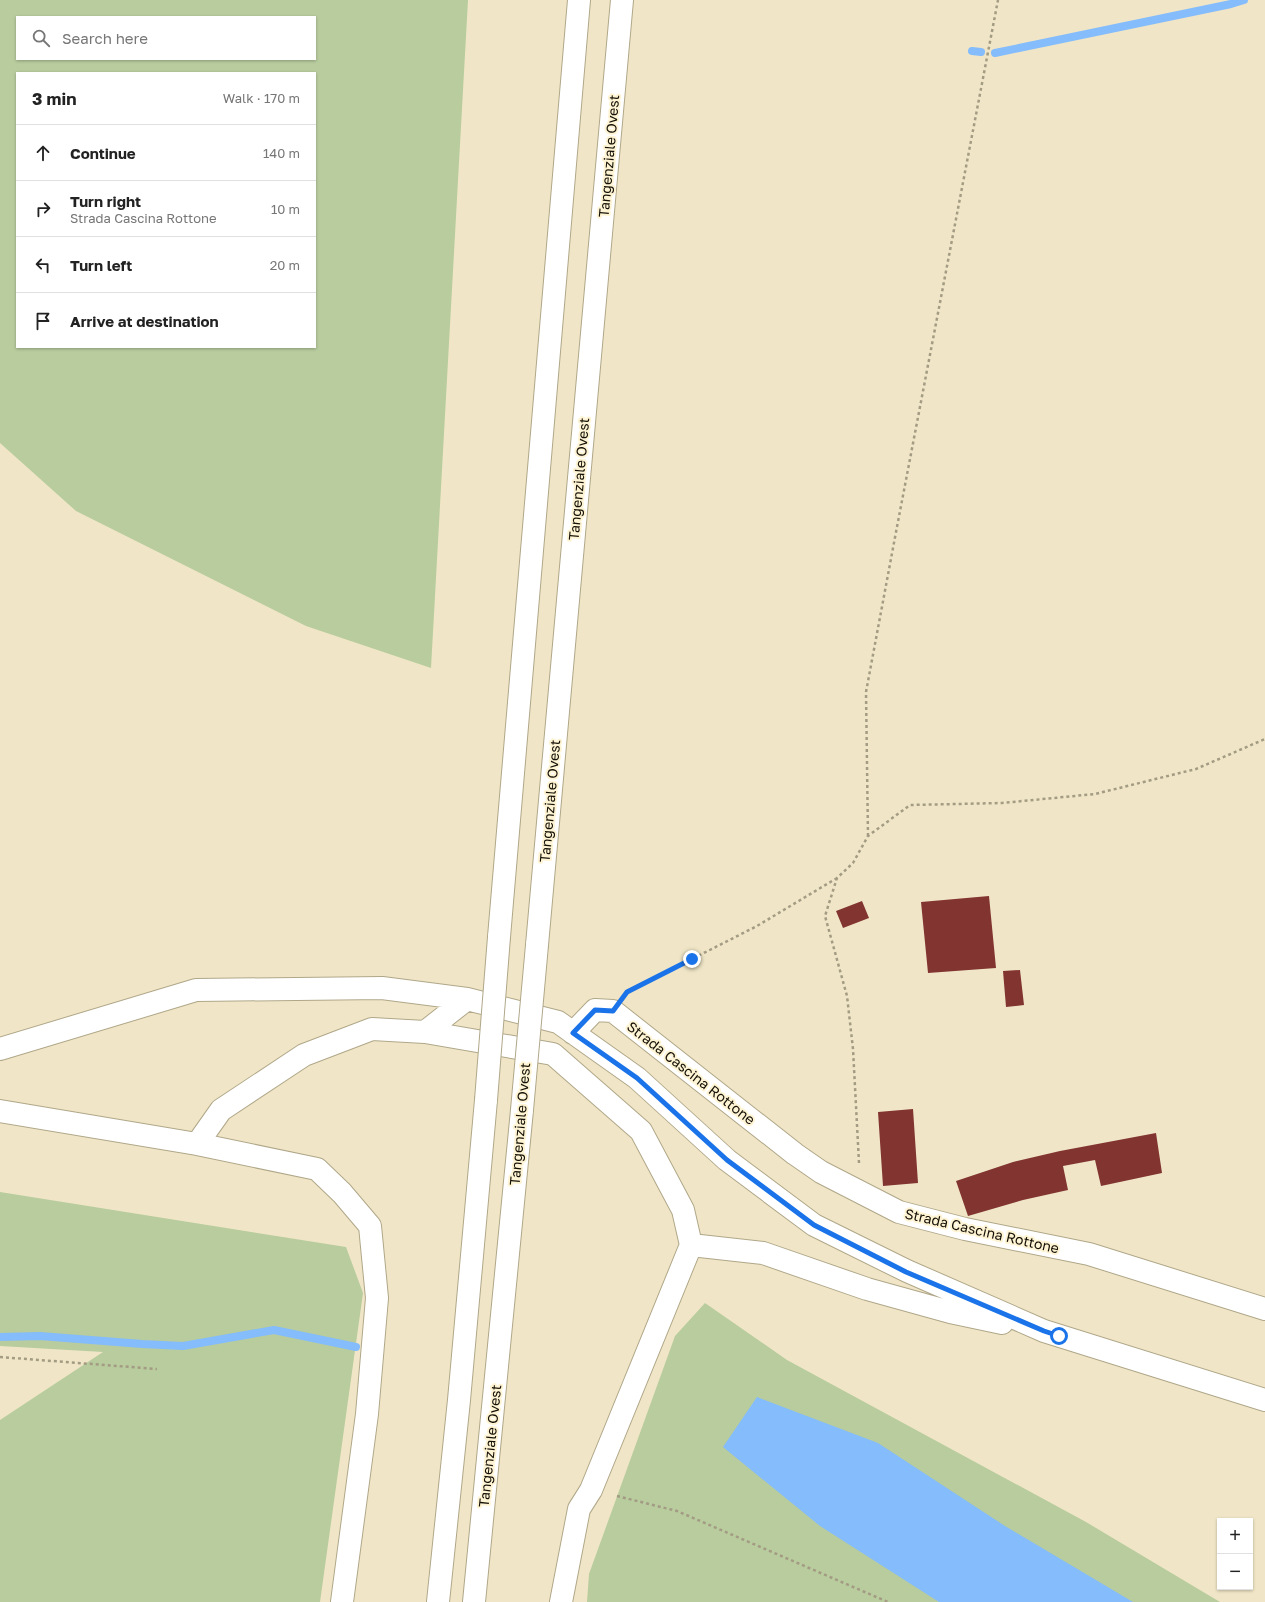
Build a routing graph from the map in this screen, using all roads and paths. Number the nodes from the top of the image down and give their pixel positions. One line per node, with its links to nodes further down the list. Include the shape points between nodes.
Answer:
1 (579, 0): 23 (main road, bridge, via 486,1100)
2 (622, 0): 24 (main road, Tangenziale Ovest, bridge, via 522,1110)
3 (998, 0): 5 (path, via 866,692)
4 (1265, 739): 5 (path, via 1196,769 1096,794 1002,803 910,806)
5 (868, 836): 6 (path, via 853,863)
6 (837, 878): 8 (path, via 757,926 627,992); 14 (path, via 824,916 847,996 854,1050)
7 (467, 999): 9 (main road); 10 (main road, via 558,1022); 11 (main road, via 382,988 196,990)
8 (613, 1011): 10 (main road, Strada Cascina Rottone, via 595,1010); 14 (main road, Strada Cascina Rottone, via 795,1154 820,1172)
9 (425, 1032): 13 (main road, via 372,1029 304,1055 221,1110); 15 (main road, via 553,1054 641,1131 683,1210)
10 (573, 1033): 17 (main road, via 637,1078 727,1160 814,1225 906,1272)
11 (0, 1049)
12 (1, 1110): 13 (main road)
13 (197, 1144): 22 (main road, via 317,1169 370,1226 377,1298 367,1414)
14 (860, 1191): 16 (main road, Strada Cascina Rottone, via 899,1212 965,1229 1089,1254)
15 (691, 1245): 17 (main road, via 763,1253 905,1300); 21 (main road)
16 (1265, 1309)
17 (1044, 1331): 20 (main road)
18 (0, 1357): 19 (path)
19 (157, 1369)
20 (1265, 1400)
21 (591, 1490): 25 (main road, via 579,1509); 26 (path, via 677,1510)
22 (342, 1602)
23 (438, 1602)
24 (474, 1602)
25 (561, 1602)
26 (888, 1602)

